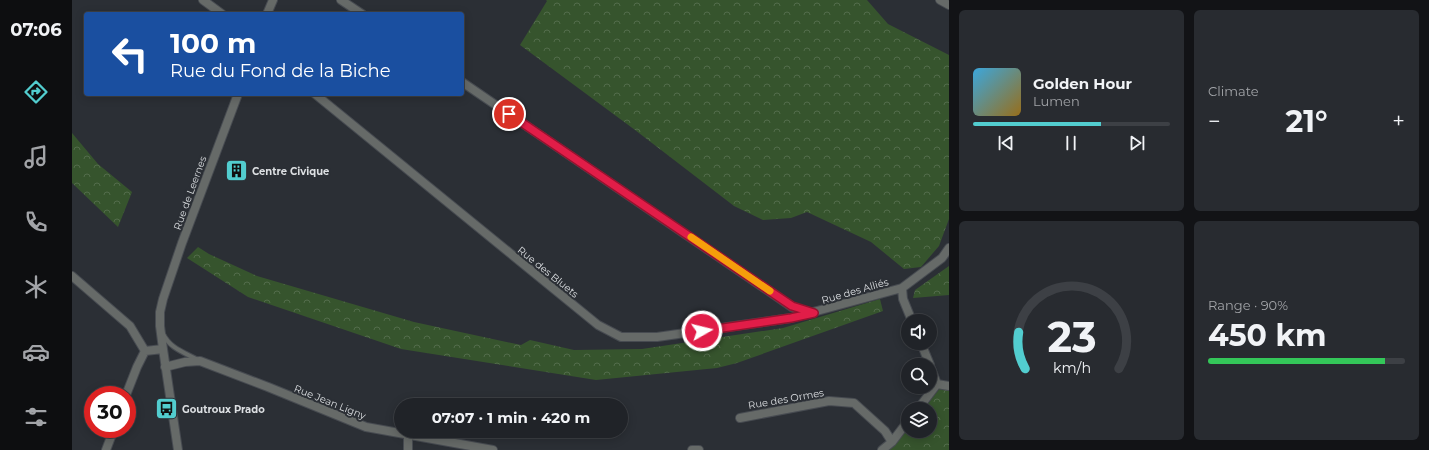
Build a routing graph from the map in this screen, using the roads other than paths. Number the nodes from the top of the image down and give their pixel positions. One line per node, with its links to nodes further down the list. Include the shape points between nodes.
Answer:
1 (203, 0): 6 (street)
2 (273, 0): 7 (street)
3 (341, 0): 8 (street)
4 (940, 0): 5 (street)
5 (949, 5)
6 (219, 12)
7 (268, 12)
8 (359, 12)
9 (464, 83): 15 (street, via 792,306)
10 (237, 96): 17 (street, Rue de Leernes, via 163,299)
11 (317, 96): 15 (street, Rue des Bluets, via 598,325 620,337 657,338)
12 (949, 248): 14 (street, via 942,258)
13 (72, 276): 19 (street, via 130,326)
14 (902, 288): 15 (street, Rue des Alliés); 16 (street)
15 (814, 313)
16 (909, 314)
17 (160, 326): 18 (street, Rue de Leernes); 20 (lane, via 171,345)
18 (163, 349): 19 (street); 21 (street, Rue de Leernes)
19 (146, 351): 23 (street)
20 (200, 362): 21 (street, Rue Jean Ligny, via 185,362); 29 (street, Rue Jean Ligny, via 366,427)
21 (165, 367): 35 (street, Rue de Leernes)
22 (937, 384): 24 (street)
23 (130, 386)
24 (949, 386)
25 (929, 394): 26 (street)
26 (923, 402)
27 (740, 418): 33 (street, Rue des Ormes, via 829,401 854,403 885,431)
28 (901, 430): 33 (street)
29 (394, 432)
30 (111, 438): 34 (street)
31 (408, 438): 36 (street)
32 (429, 438): 37 (street, Rue Jean Ligny)
33 (892, 442): 40 (street)
34 (106, 450)
35 (178, 450)
36 (408, 450)
37 (493, 450)
38 (692, 450): 39 (street)
39 (699, 450)
40 (882, 450)

